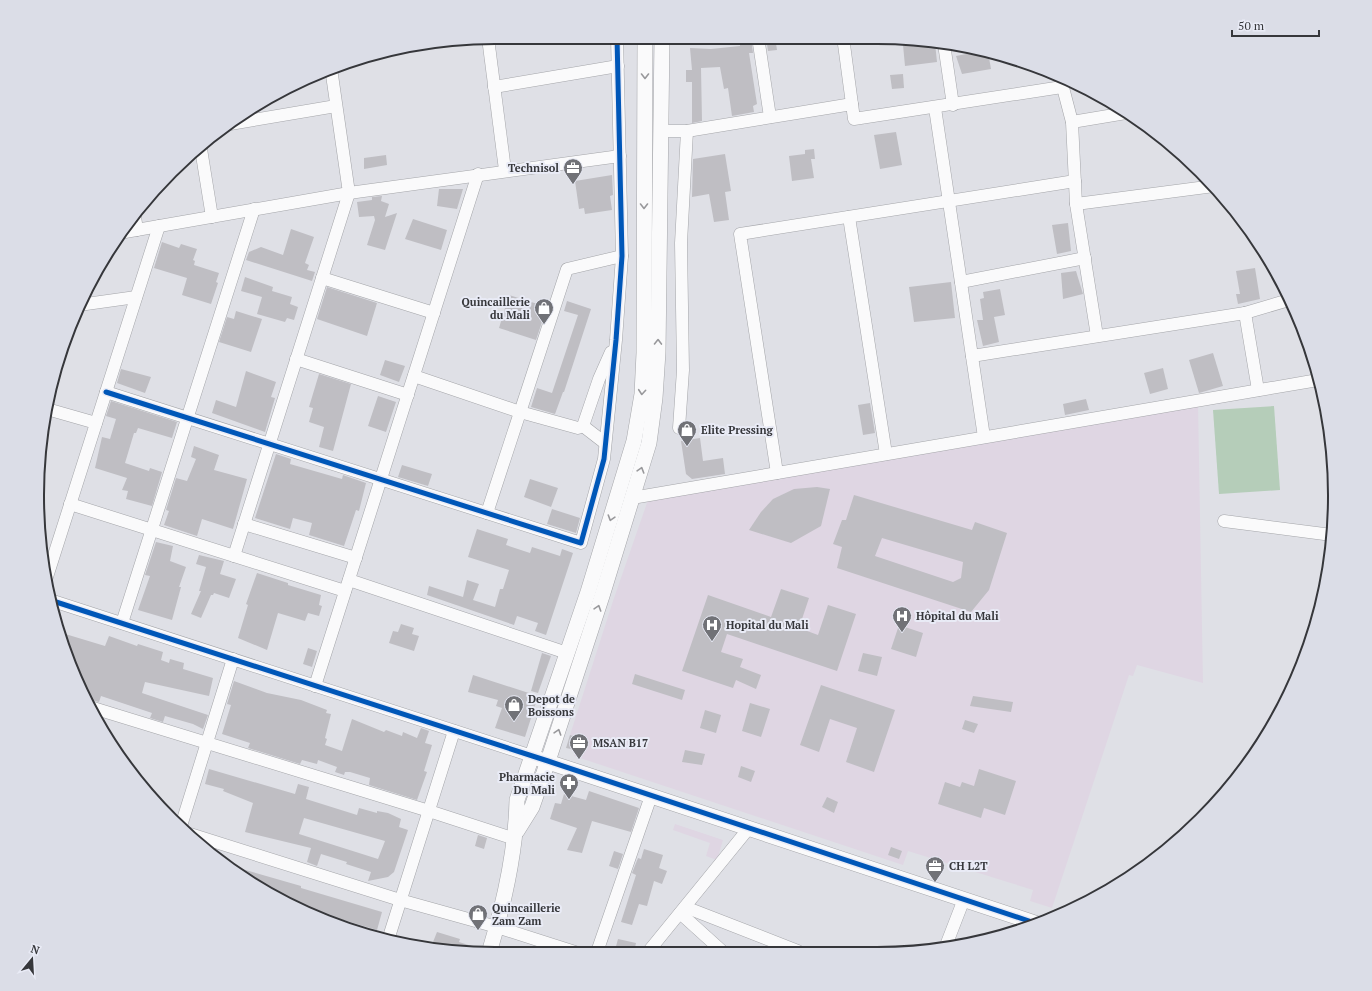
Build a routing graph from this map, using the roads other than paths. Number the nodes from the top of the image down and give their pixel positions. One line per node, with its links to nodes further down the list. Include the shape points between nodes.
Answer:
1 (489, 44): 12 (street)
2 (617, 44): 8 (street)
3 (645, 44): 80 (street, one-way to 80, via 642,394 634,441)
4 (662, 44): 21 (street)
5 (759, 44): 18 (street)
6 (844, 44): 13 (street)
7 (945, 50): 14 (street)
8 (618, 66): 12 (street); 24 (street)
9 (332, 75): 15 (street)
10 (1058, 82): 14 (street)
11 (1064, 85): 20 (street)
12 (494, 87): 25 (street)
13 (852, 104): 16 (street, via 854,119); 18 (street)
14 (953, 105): 16 (street)
15 (336, 106): 19 (street); 29 (street)
16 (935, 108): 30 (street)
17 (1118, 114): 20 (street)
18 (770, 118): 22 (street)
19 (242, 122)
20 (1072, 122): 27 (street)
21 (660, 131): 22 (street); 67 (street, one-way to 21, via 649,442 655,398 658,352)
22 (687, 132): 60 (street, via 681,243 682,370)
23 (202, 153): 33 (street)
24 (620, 156): 25 (street); 37 (street)
25 (504, 170): 26 (street)
26 (478, 174): 29 (street); 44 (street)
27 (1075, 181): 30 (street); 31 (street)
28 (1206, 187): 31 (street)
29 (349, 193): 32 (street); 39 (street)
30 (949, 202): 34 (street); 40 (street)
31 (1076, 204): 38 (street)
32 (254, 209): 33 (street); 57 (street)
33 (212, 217): 35 (street)
34 (849, 217): 64 (street); 65 (street, via 740,234)
35 (159, 226): 36 (street); 41 (street)
36 (131, 231)
37 (622, 256): 47 (street); 56 (street, via 567,269)
38 (1084, 258): 40 (street); 46 (street)
39 (322, 278): 44 (street); 49 (street)
40 (961, 282): 48 (street)
41 (136, 297): 43 (street); 53 (street)
42 (1284, 302): 45 (street)
43 (87, 304)
44 (434, 313): 50 (street)
45 (1245, 313): 46 (street); 52 (street)
46 (1097, 336): 48 (street)
47 (616, 340): 59 (street); 63 (street)
48 (972, 356): 61 (street)
49 (296, 359): 54 (street); 62 (street)
50 (414, 376): 54 (street); 56 (street)
51 (1313, 381): 52 (street)
52 (1258, 390): 61 (street)
53 (106, 392): 57 (street); 58 (street)
54 (408, 395): 66 (street)
55 (52, 410): 58 (street)
56 (520, 412): 59 (street, via 578,428); 69 (street)
57 (187, 418): 62 (street); 72 (street)
58 (96, 422): 68 (street)
59 (583, 426): 63 (street)
60 (678, 428)
61 (984, 437): 64 (street)
62 (269, 444): 66 (street); 71 (street)
63 (605, 444): 69 (street, via 604,459 581,543)
64 (886, 454): 65 (street)
65 (778, 473): 67 (street)
66 (381, 479): 69 (street); 75 (street)
67 (632, 498): 87 (street, one-way to 67)
68 (70, 504): 72 (street); 76 (street)
69 (487, 513)
70 (1224, 521): 73 (street)
71 (244, 524): 74 (street); 75 (street)
72 (151, 530): 74 (street); 79 (street)
73 (1326, 534)
74 (234, 556): 77 (street)
75 (356, 558): 77 (street)
76 (50, 567)
77 (347, 586): 80 (street); 82 (street)
78 (57, 602): 79 (street)
79 (122, 623): 81 (street)
80 (567, 653): 86 (street)
81 (233, 659): 82 (street); 85 (street)
82 (315, 686): 84 (street)
83 (98, 710): 85 (street)
84 (454, 731): 86 (street); 89 (street)
85 (207, 743): 89 (street); 90 (street)
86 (532, 756): 87 (street); 92 (street, via 517,800)
87 (548, 761): 88 (street); 92 (street, via 532,806)
88 (651, 796): 91 (street); 103 (street)
89 (428, 811): 92 (street); 95 (street)
90 (183, 821)
91 (749, 828): 94 (street); 96 (street)
92 (516, 836): 98 (street)
93 (201, 837): 95 (street)
94 (964, 899): 97 (street); 100 (street)
95 (400, 900): 98 (street); 99 (street)
96 (682, 910): 104 (street); 105 (street); 106 (street)
97 (1028, 921)
98 (497, 927): 101 (street); 102 (street)
99 (390, 934)
100 (948, 941)
101 (491, 947)
102 (559, 947)
103 (599, 947)
104 (652, 947)
105 (718, 947)
106 (787, 947)

